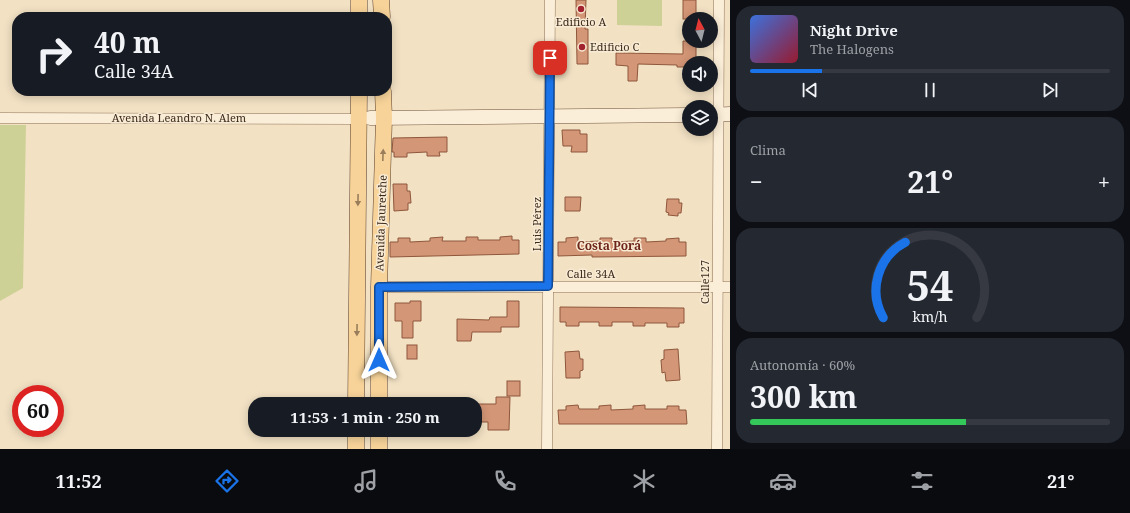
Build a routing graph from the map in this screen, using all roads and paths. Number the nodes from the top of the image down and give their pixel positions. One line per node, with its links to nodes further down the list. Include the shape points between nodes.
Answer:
1 (359, 0): 5 (main road)
2 (381, 0): 6 (main road)
3 (550, 0): 11 (street, Luis Pérez)
4 (719, 0): 10 (street, Calle127)
5 (359, 12)
6 (382, 12)
7 (361, 96): 13 (main road, Avenida Jauretche)
8 (381, 96): 13 (main road, Avenida Jauretche)
9 (682, 115): 11 (main road, Avenida Leandro N. Alem)
10 (720, 115): 16 (street, Calle127)
11 (549, 116): 13 (main road, Avenida Leandro N. Alem); 14 (street, Luis Pérez)
12 (0, 118): 13 (street, Avenida Leandro N. Alem)
13 (371, 118): 15 (main road, Avenida Jauretche, one-way to 13); 18 (main road, Avenida Jauretche, one-way to 18)
14 (548, 286): 15 (street, Calle 34A); 16 (street, Calle 34A); 24 (street, Luis Pérez)
15 (379, 287): 19 (main road, Avenida Jauretche)
16 (717, 287): 17 (street, Calle 34A); 25 (street, Calle127)
17 (730, 287)
18 (356, 397)
19 (379, 397)
20 (356, 437): 22 (main road)
21 (379, 437): 23 (main road)
22 (356, 449)
23 (379, 449)
24 (547, 449)
25 (717, 449)

